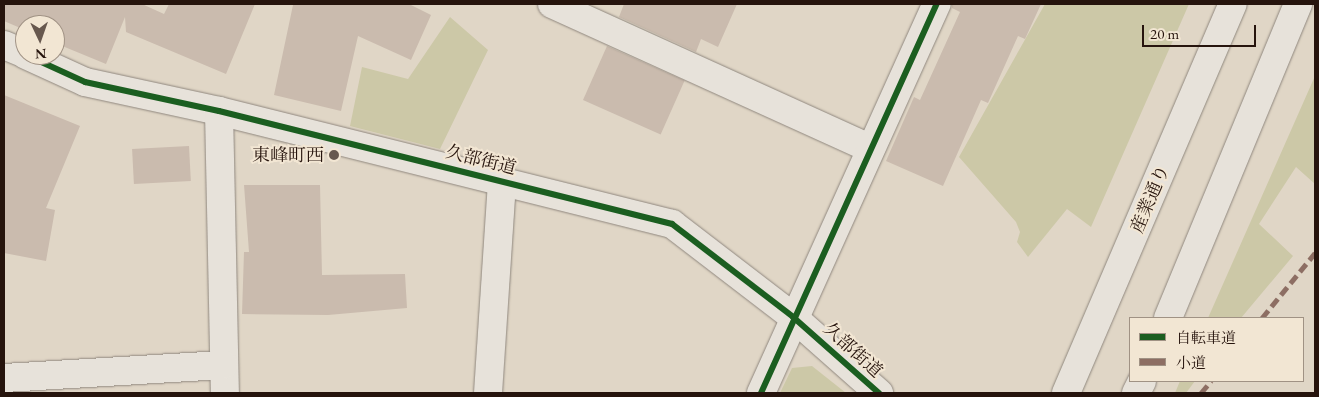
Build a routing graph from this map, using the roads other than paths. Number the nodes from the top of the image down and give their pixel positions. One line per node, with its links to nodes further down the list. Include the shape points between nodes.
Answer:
1 (552, 4): 7 (street)
2 (937, 4): 7 (street)
3 (1233, 4): 17 (street, 産業通り)
4 (1298, 4): 10 (street)
5 (48, 65): 6 (street, 久部街道, via 86,82)
6 (219, 111): 8 (street, 久部街道); 11 (street)
7 (870, 148): 9 (street)
8 (502, 181): 9 (street, 久部街道, via 672,224); 14 (street)
9 (794, 317): 15 (street); 16 (street, 久部街道)
10 (1168, 317)
11 (224, 365): 12 (street); 13 (street)
12 (4, 378)
13 (225, 393)
14 (488, 393)
15 (761, 393)
16 (879, 393)
17 (1066, 393)

